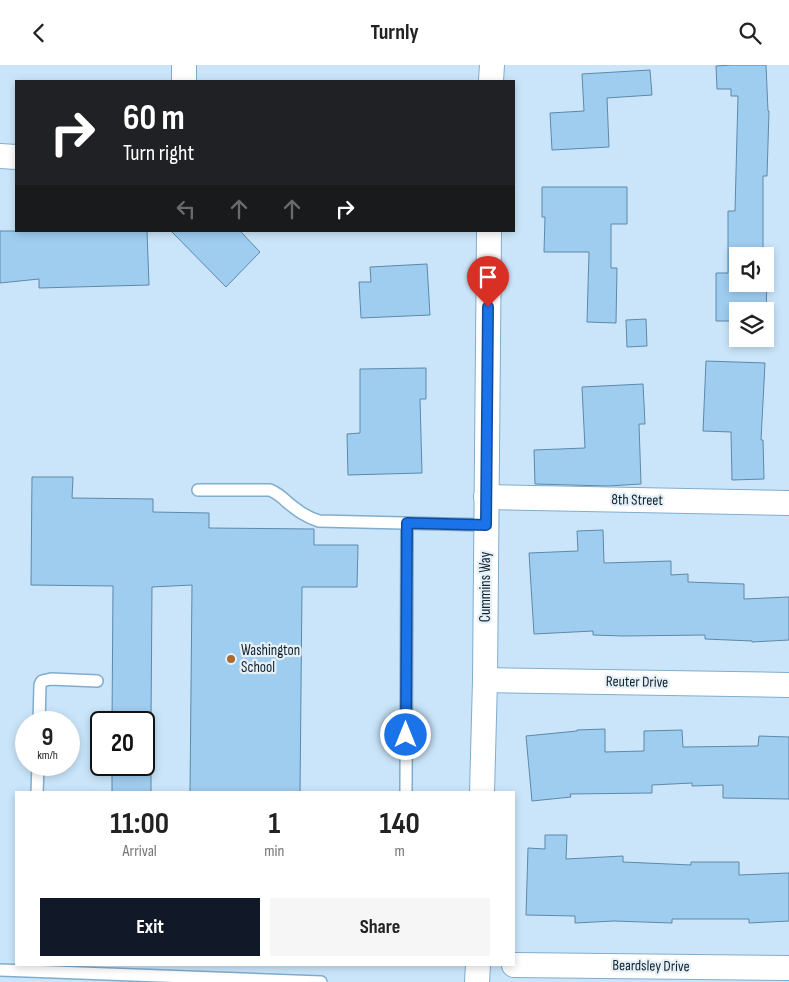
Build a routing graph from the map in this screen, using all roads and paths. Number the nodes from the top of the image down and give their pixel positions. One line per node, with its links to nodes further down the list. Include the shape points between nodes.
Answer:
1 (184, 65): 3 (street)
2 (492, 65): 4 (street)
3 (184, 80)
4 (492, 80)
5 (0, 156): 6 (street)
6 (15, 157)
7 (489, 232): 9 (street, Cummins Way)
8 (198, 489): 11 (lane, via 270,490 300,512 319,521)
9 (486, 497): 10 (street, 8th Street); 12 (street, Cummins Way)
10 (789, 503)
11 (407, 523): 12 (lane); 19 (lane)
12 (486, 525): 13 (street, Cummins Way)
13 (484, 680): 15 (street, Reuter Drive); 20 (street, Cummins Way)
14 (97, 681): 16 (lane, via 42,681)
15 (789, 685)
16 (39, 711)
17 (38, 776): 18 (lane)
18 (37, 791)
19 (406, 791)
20 (482, 791)
21 (515, 965): 23 (street, Beardsley Drive)
22 (478, 966): 27 (street)
23 (789, 968)
24 (0, 970): 25 (lane)
25 (292, 982): 26 (lane)
26 (321, 982)
27 (477, 982)

